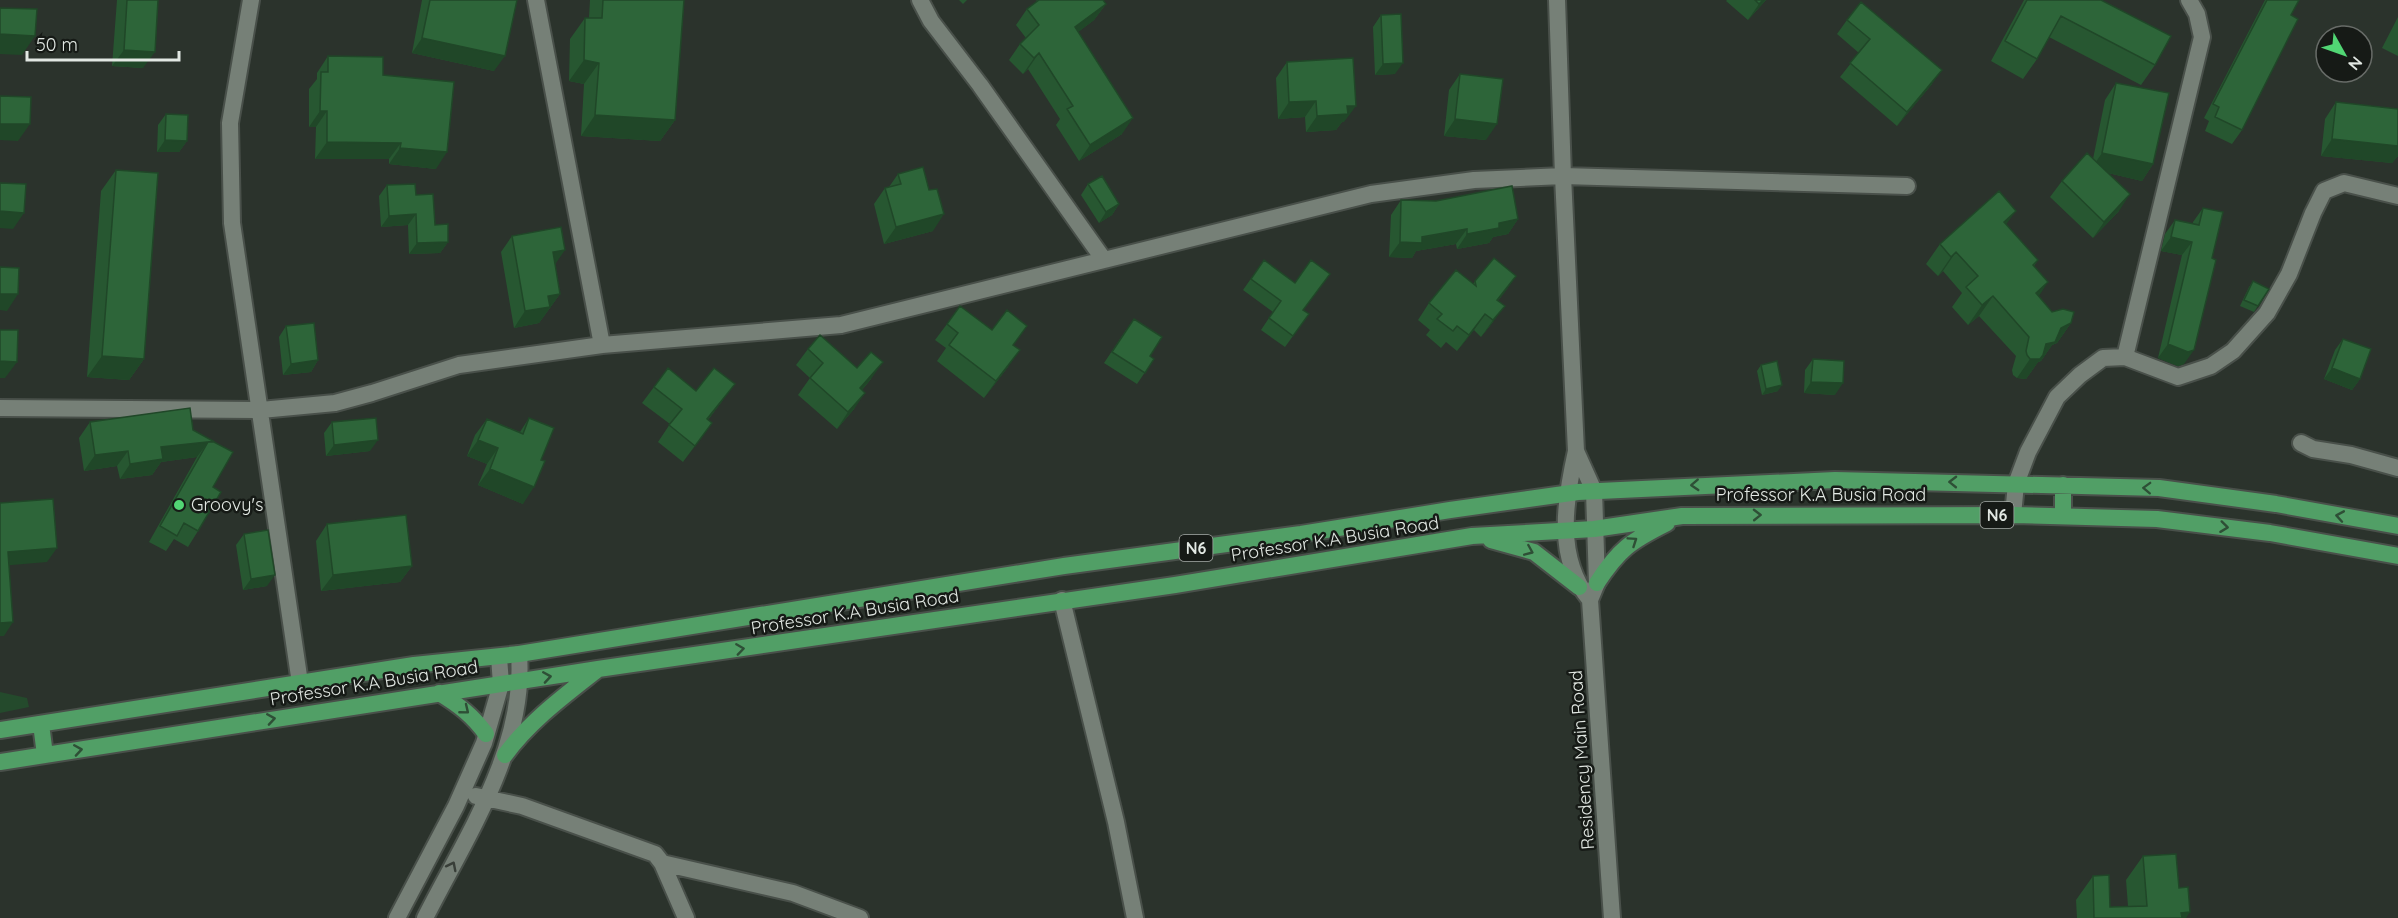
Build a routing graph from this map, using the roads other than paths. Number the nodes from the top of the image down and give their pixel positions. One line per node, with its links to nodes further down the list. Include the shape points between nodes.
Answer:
1 (251, 0): 13 (street, via 230,123 232,223)
2 (536, 0): 10 (street)
3 (920, 0): 9 (street, via 931,21)
4 (1557, 0): 6 (street)
5 (2189, 0): 11 (street, via 2198,14 2202,37)
6 (1563, 176): 7 (street); 9 (street, via 1474,180 1371,194); 15 (street)
7 (1907, 186)
8 (2398, 196): 11 (street, via 2344,183 2324,191 2289,274 2266,313 2233,351 2211,366 2178,376)
9 (1104, 260): 10 (street, via 841,325)
10 (603, 345): 13 (street, via 459,365 335,403)
11 (2125, 357): 17 (street, via 2103,358 2057,397)
12 (0, 408): 13 (street)
13 (261, 410): 36 (street)
14 (2301, 444): 16 (street)
15 (1576, 451): 19 (street); 20 (street, Residency Main Road)
16 (2398, 468)
17 (2016, 484): 18 (main road, Professor K.A Busia Road / N6); 19 (main road, Professor K.A Busia Road / N6, one-way to 19, via 1835,480); 21 (street)
18 (2063, 485): 23 (main road); 24 (main road, Professor K.A Busia Road / N6, one-way to 18, via 2159,488)
19 (1594, 491): 20 (main road, Professor K.A Busia Road / N6); 25 (street)
20 (1566, 494): 26 (street, Residency Main Road); 32 (main road, Professor K.A Busia Road / N6, via 1064,566)
21 (2013, 515): 22 (main road, Professor K.A Busia Road / N6, one-way to 21); 23 (main road, Professor K.A Busia Road / N6)
22 (1682, 516): 25 (main road, Professor K.A Busia Road / N6); 29 (main road, one-way to 22, via 1624,548)
23 (2062, 516): 28 (main road, Professor K.A Busia Road / N6, one-way to 28, via 2157,519 2270,533)
24 (2398, 526)
25 (1594, 529): 26 (main road, Professor K.A Busia Road / N6); 29 (street)
26 (1564, 530): 27 (main road, Professor K.A Busia Road / N6); 30 (street, Residency Main Road)
27 (1472, 536): 30 (main road, one-way to 30, via 1534,552); 31 (main road, Professor K.A Busia Road / N6)
28 (2398, 556)
29 (1597, 583): 30 (street)
30 (1585, 594): 53 (street, Residency Main Road)
31 (1062, 600): 34 (main road, Professor K.A Busia Road / N6, one-way to 31); 52 (street)
32 (519, 654): 33 (main road, Professor K.A Busia Road / N6); 35 (street)
33 (499, 657): 36 (main road, Professor K.A Busia Road / N6, via 414,665); 37 (street)
34 (598, 669): 35 (main road, Professor K.A Busia Road / N6, one-way to 34); 43 (main road, via 554,704)
35 (521, 681): 37 (main road, Professor K.A Busia Road / N6); 43 (street)
36 (300, 683): 39 (main road, Professor K.A Busia Road / N6)
37 (501, 684): 38 (main road, Professor K.A Busia Road / N6); 41 (street)
38 (439, 693): 41 (main road, one-way to 41, via 474,717); 42 (main road, Professor K.A Busia Road / N6, one-way to 38)
39 (41, 724): 40 (main road, Professor K.A Busia Road / N6); 42 (main road)
40 (0, 730)
41 (486, 734): 45 (street)
42 (45, 755): 44 (main road, Professor K.A Busia Road / N6)
43 (506, 755): 46 (street)
44 (0, 762)
45 (462, 793): 46 (street); 48 (street)
46 (486, 798): 47 (street, via 522,806 634,846 655,854); 49 (street, one-way to 46)
47 (663, 862): 50 (street); 51 (street, via 793,893)
48 (397, 918)
49 (425, 918)
50 (686, 918)
51 (860, 918)
52 (1135, 918)
53 (1612, 918)

